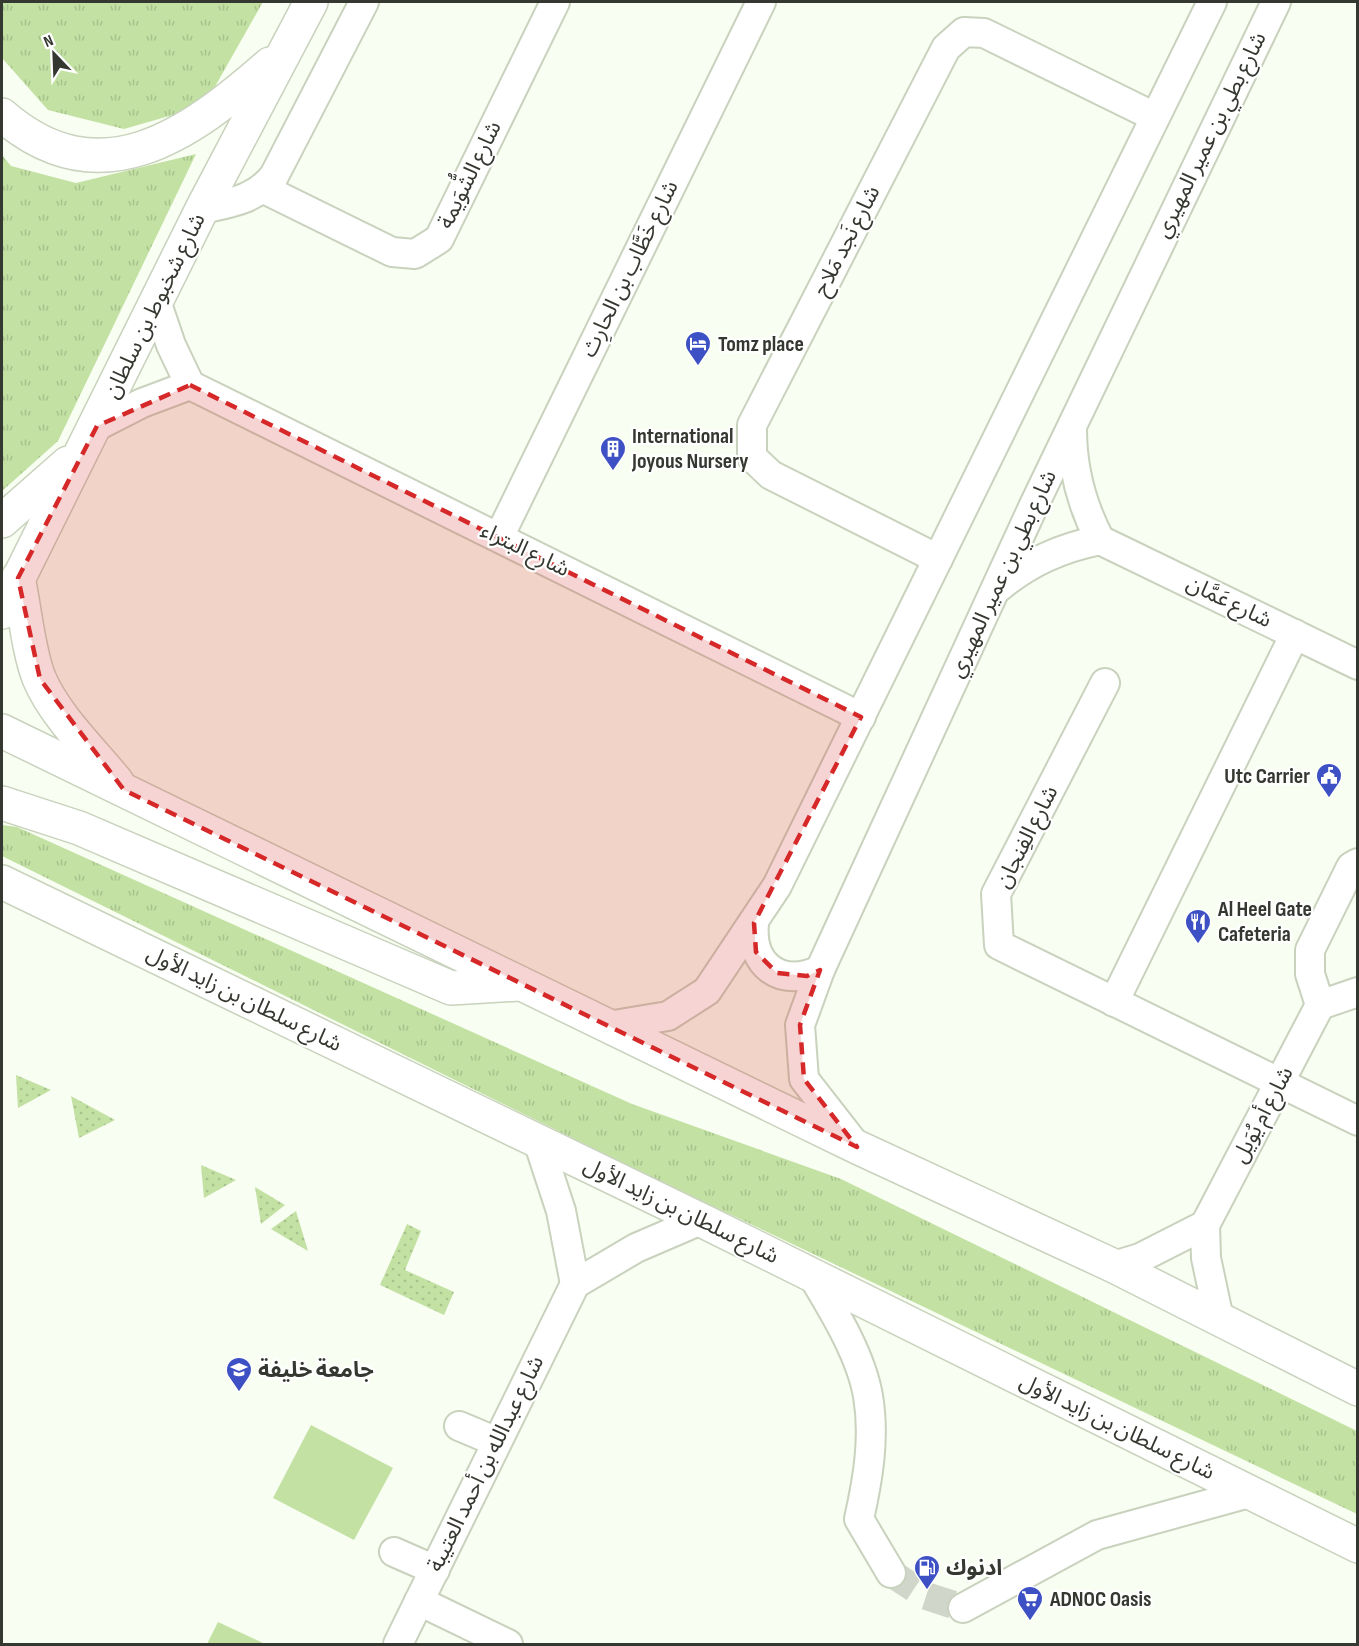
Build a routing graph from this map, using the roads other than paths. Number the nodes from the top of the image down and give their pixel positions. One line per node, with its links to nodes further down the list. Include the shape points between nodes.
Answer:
1 (311, 2): 7 (main road, شارع شخبوط بن سلطان)
2 (364, 2): 10 (street)
3 (555, 2): 10 (street, شارع الشُّوَيمة, via 439,238 416,254 392,252)
4 (761, 2): 17 (street, شارع خَطَّاب بن الحارِث)
5 (1212, 2): 9 (street)
6 (1276, 2): 14 (street, شارع بطي بن عمير المهيري)
7 (285, 51): 8 (main road, via 217,109 154,145 129,153 103,157 46,145 21,132); 11 (main road, شارع شخبوط بن سلطان)
8 (2, 115)
9 (1155, 117): 19 (street); 19 (street, شارع نَجد مَلاح, via 984,33 964,32 946,48 752,425 752,457 771,475)
10 (264, 189): 11 (street, via 241,201)
11 (202, 209): 12 (main road, شارع شخبوط بن سلطان)
12 (157, 304): 13 (street); 15 (main road, شارع شخبوط بن سلطان)
13 (190, 385): 15 (street, via 142,403); 17 (street, شارع البتراء)
14 (1072, 427): 18 (street, via 1078,486); 21 (street, شارع بطي بن عمير المهيري)
15 (92, 435): 16 (main road, via 47,484); 20 (main road, شارع شخبوط بن سلطان)
16 (2, 520)
17 (499, 537): 26 (street, شارع البتراء)
18 (1100, 540): 21 (street, via 1054,552); 23 (street, شارع عَمَّان)
19 (938, 559): 26 (street)
20 (18, 578): 22 (main road, شارع شخبوط بن سلطان); 28 (main road, via 40,679 51,700)
21 (994, 591): 34 (street, شارع بطي بن عمير المهيري)
22 (2, 612)
23 (1295, 634): 24 (street, شارع عَمَّان); 37 (street)
24 (1358, 665)
25 (1105, 683): 37 (street, شارع الفِنجان, via 996,894 999,945)
26 (861, 717): 33 (street, via 777,886)
27 (2, 731): 28 (main road)
28 (124, 790): 35 (main road)
29 (2, 802): 35 (main road, via 79,828 451,988)
30 (1358, 863): 38 (street, via 1351,867 1310,950 1310,974)
31 (2, 882): 32 (main road, شارع سلطان بن زايد الأول)
32 (17, 900): 42 (main road, شارع سلطان بن زايد الأول)
33 (754, 922): 34 (street, via 756,952 771,969 792,977); 39 (street, via 707,991 668,1016)
34 (820, 970): 43 (street, شارع بطي بن عمير المهيري, via 800,1024 804,1079)
35 (521, 984): 39 (main road)
36 (1358, 992): 38 (street)
37 (1114, 1002): 40 (street, شارع الفِنجان)
38 (1320, 1005): 40 (street, شارع أم يُوَيل)
39 (608, 1026): 43 (main road)
40 (1280, 1083): 41 (street, شارع الفِنجان); 45 (street, شارع أم يُوَيل)
41 (1358, 1121)
42 (538, 1141): 44 (main road, شارع سلطان بن زايد الأول); 48 (street, via 561,1211)
43 (857, 1147): 46 (main road)
44 (701, 1220): 47 (main road, شارع سلطان بن زايد الأول); 48 (street, via 636,1248)
45 (1205, 1225): 46 (street, via 1140,1258); 49 (street, شارع أم يُوَيل, via 1206,1258)
46 (1114, 1266): 49 (main road)
47 (812, 1275): 53 (main road, شارع سلطان بن زايد الأول); 57 (street, via 845,1332 868,1395 870,1467 859,1519)
48 (574, 1284): 52 (street, شارع عبدالله بن أحمد العتيبة)
49 (1219, 1319): 50 (main road)
50 (1358, 1389)
51 (459, 1426): 52 (street)
52 (497, 1442): 56 (street, شارع عبدالله بن أحمد العتيبة)
53 (1249, 1493): 54 (main road, شارع سلطان بن زايد الأول); 59 (street, via 1097,1535)
54 (1358, 1546)
55 (394, 1552): 56 (street)
56 (435, 1570): 58 (street, شارع عبدالله بن أحمد العتيبة)
57 (891, 1573)
58 (419, 1600): 60 (street); 61 (street, شارع عبدالله بن أحمد العتيبة)
59 (963, 1608)
60 (478, 1638): 62 (street)
61 (398, 1644)
62 (508, 1644)

